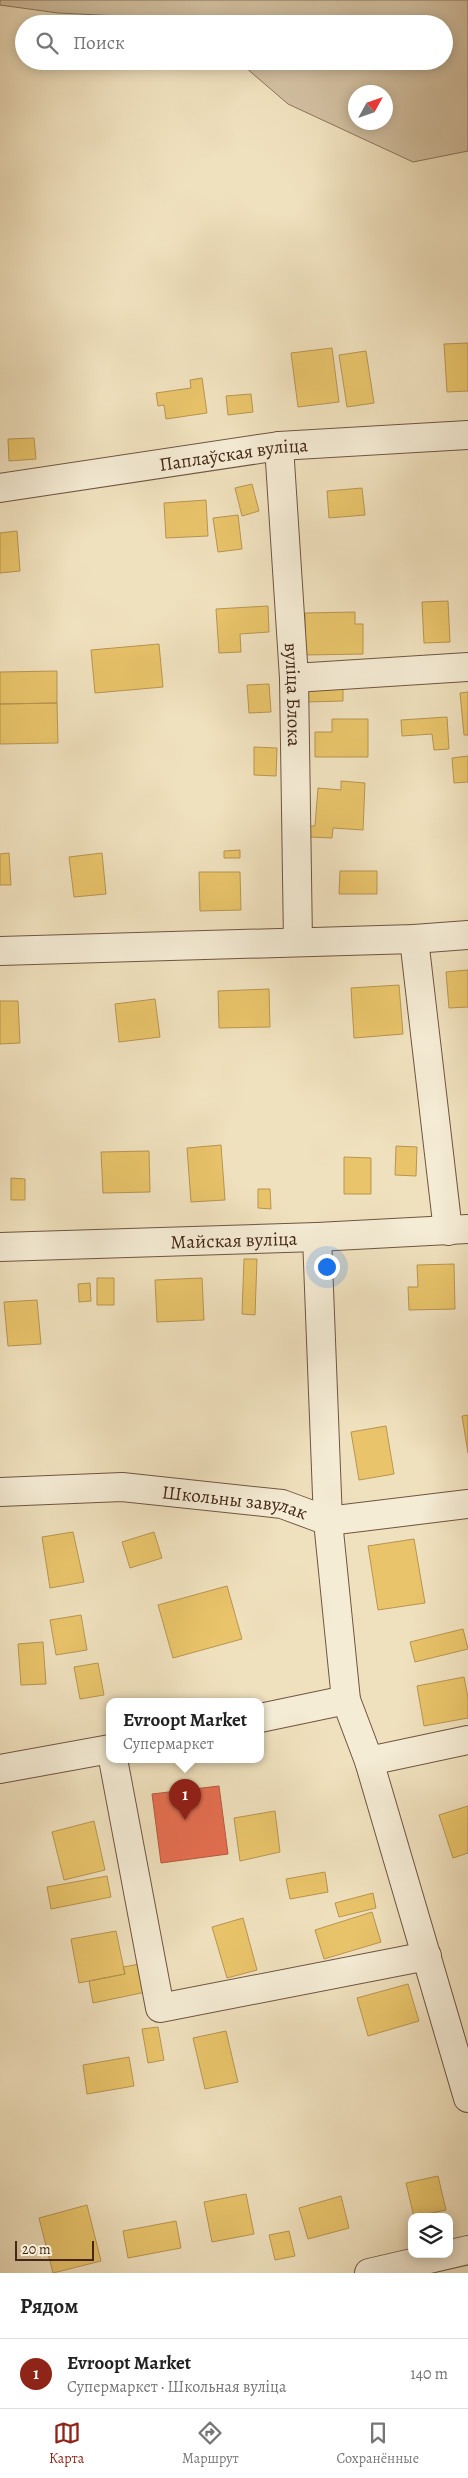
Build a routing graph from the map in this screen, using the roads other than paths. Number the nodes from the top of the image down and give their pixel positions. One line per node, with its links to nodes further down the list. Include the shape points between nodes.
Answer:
1 (468, 435): 2 (street, Паплаўская вуліца)
2 (279, 446): 3 (street, Паплаўская вуліца); 5 (street, вуліца Блока)
3 (0, 488)
4 (468, 666): 5 (street)
5 (294, 678): 8 (street, вуліца Блока)
6 (468, 934): 7 (street)
7 (414, 939): 8 (street); 10 (street)
8 (298, 942): 9 (street)
9 (0, 951)
10 (458, 1230): 11 (street, Майская вуліца)
11 (317, 1237): 12 (street, Майская вуліца); 15 (street)
12 (0, 1247)
13 (0, 1492): 15 (street, Школьны завулак, via 122,1487 282,1504)
14 (468, 1504): 15 (street, Школьны завулак)
15 (328, 1521): 16 (street)
16 (346, 1700): 17 (street); 20 (street)
17 (264, 1717)
18 (468, 1740): 20 (street)
19 (106, 1750): 22 (street)
20 (369, 1761): 23 (street)
21 (114, 1763): 23 (street, via 160,2008)
22 (0, 1769)
23 (427, 1956): 24 (street)
24 (468, 2098)
25 (468, 2250): 26 (street)
26 (369, 2273)

